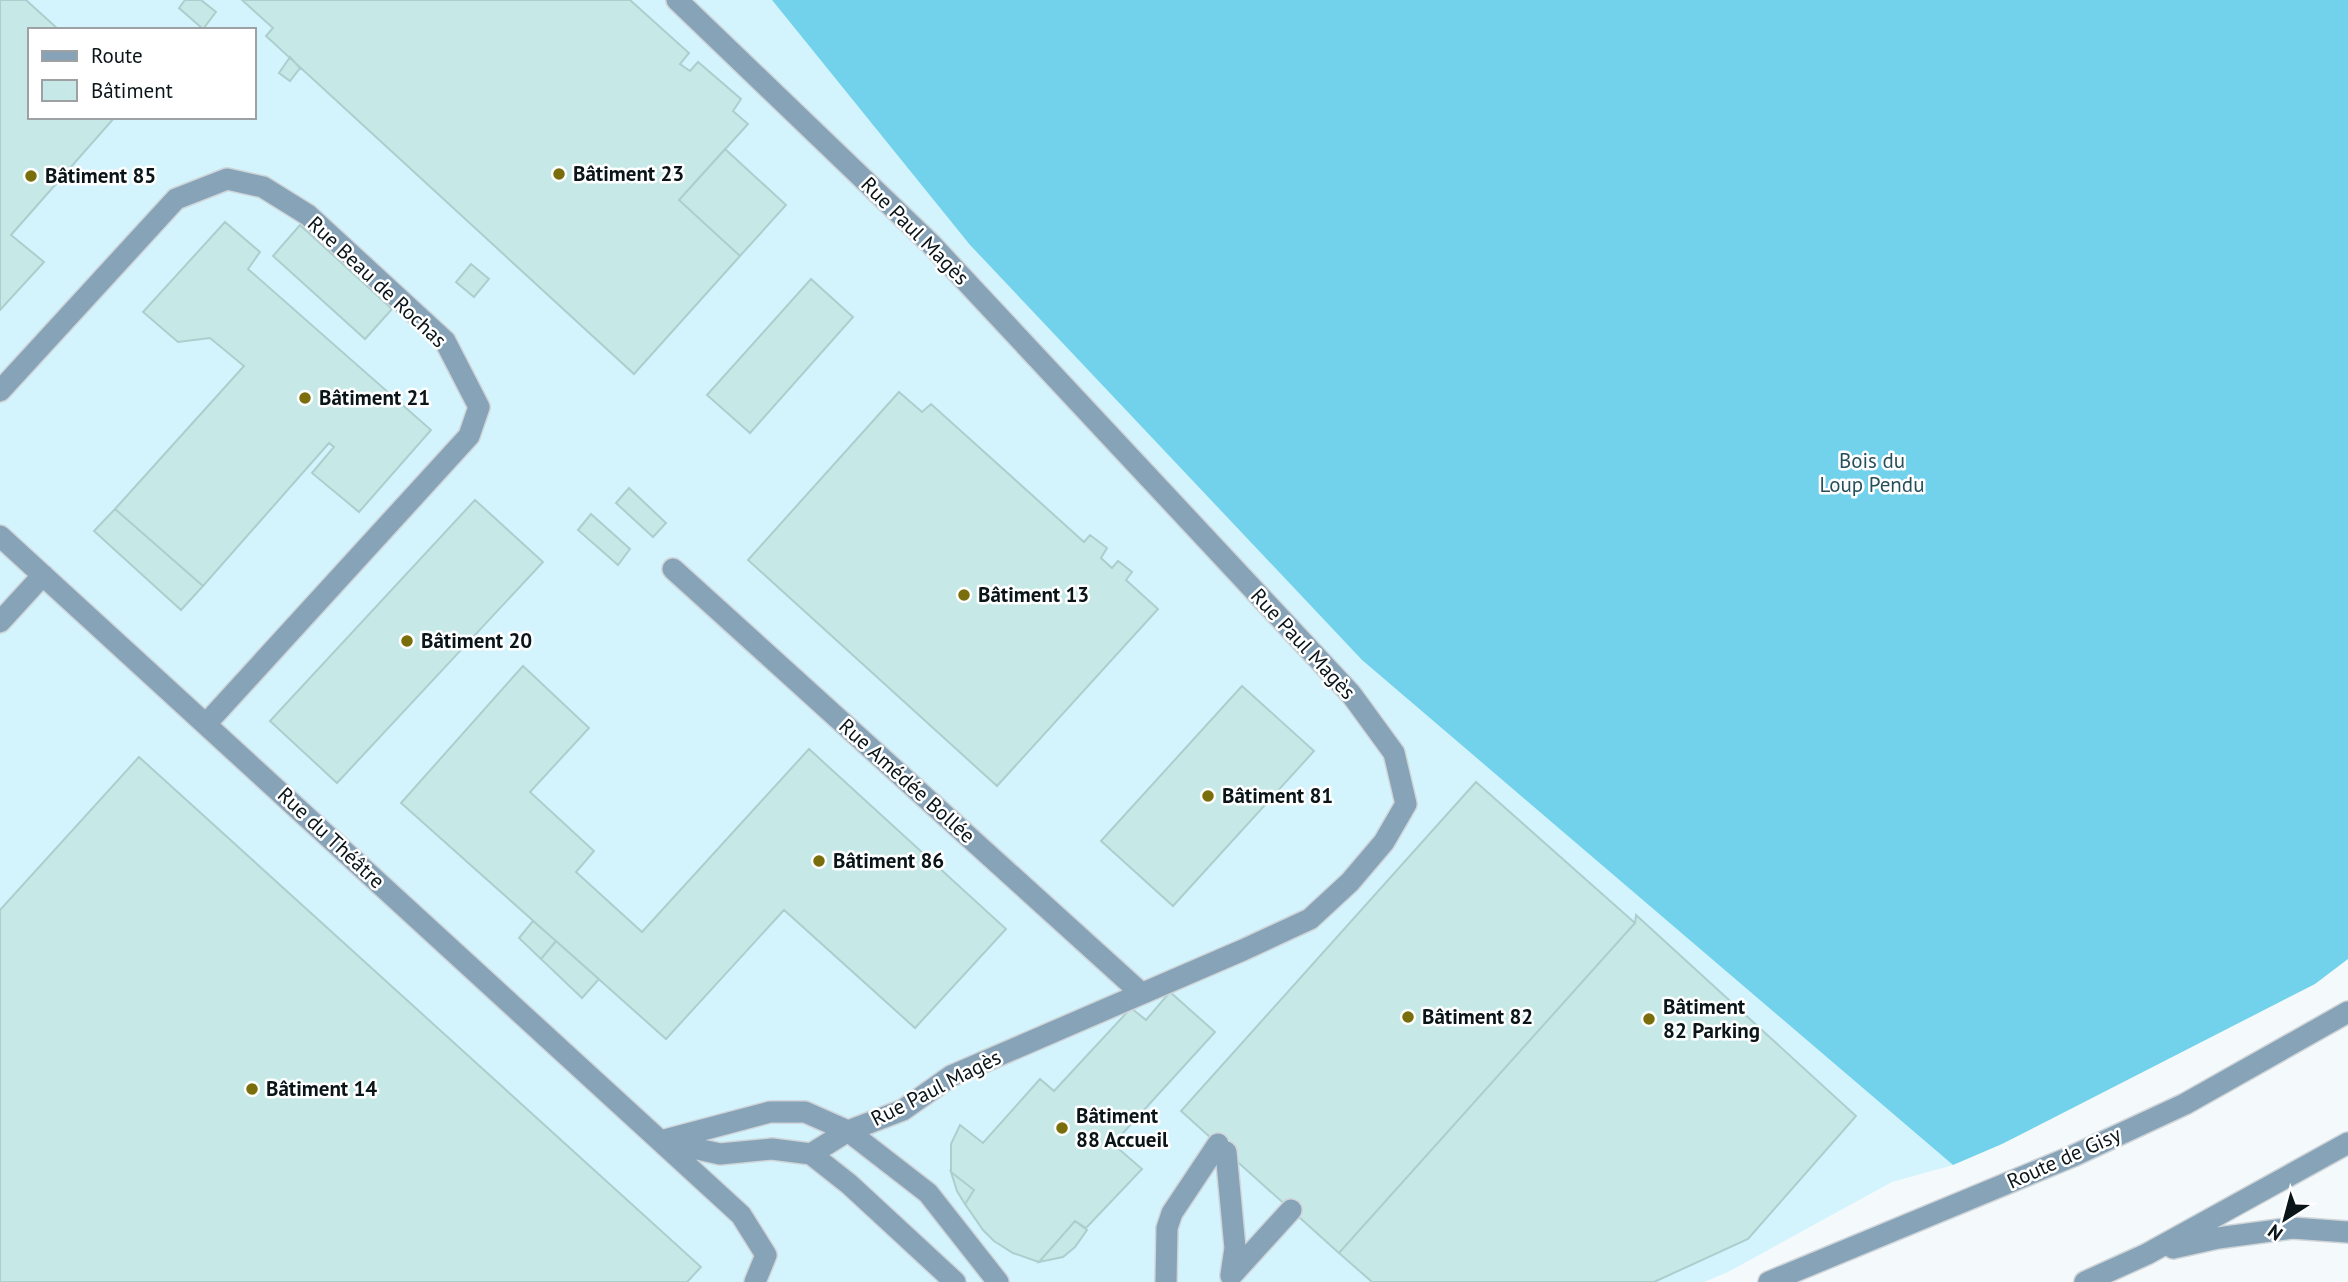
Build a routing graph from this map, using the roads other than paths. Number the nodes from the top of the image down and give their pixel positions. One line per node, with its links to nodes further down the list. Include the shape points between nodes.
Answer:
1 (677, 0): 8 (street, Rue Paul Magès, via 931,244 1351,694 1394,753 1406,804 1384,842 1350,882 1310,919)
2 (0, 391): 7 (street, Rue Beau de Rochas, via 176,199 227,180 263,187 308,215 445,341 479,407 469,436)
3 (0, 536): 5 (street, Rue du Théâtre)
4 (673, 569): 8 (street, Rue Amédée Bollée)
5 (43, 575): 6 (street); 7 (street, Rue du Théâtre)
6 (0, 622)
7 (206, 724): 11 (street, Rue du Théâtre)
8 (1142, 993): 10 (street, Rue Paul Magès, via 951,1076 903,1110)
9 (2348, 1012): 22 (street, Route de Gisy, via 2185,1104 2073,1156)
10 (848, 1130): 11 (street, via 805,1112 770,1112); 13 (street, Rue Paul Magès); 20 (street, via 928,1193)
11 (661, 1140): 13 (street, via 720,1154 772,1149); 18 (street, via 741,1215 766,1255)
12 (2348, 1143): 16 (street)
13 (811, 1154): 19 (street)
14 (1291, 1210): 17 (street)
15 (2348, 1232): 16 (street, via 2292,1228)
16 (2147, 1254): 23 (street)
17 (1228, 1279): 21 (street, via 1235,1248 1222,1148 1172,1213 1167,1228)
18 (755, 1282)
19 (955, 1282)
20 (998, 1282)
21 (1166, 1282)
22 (1769, 1282)
23 (2085, 1282)

